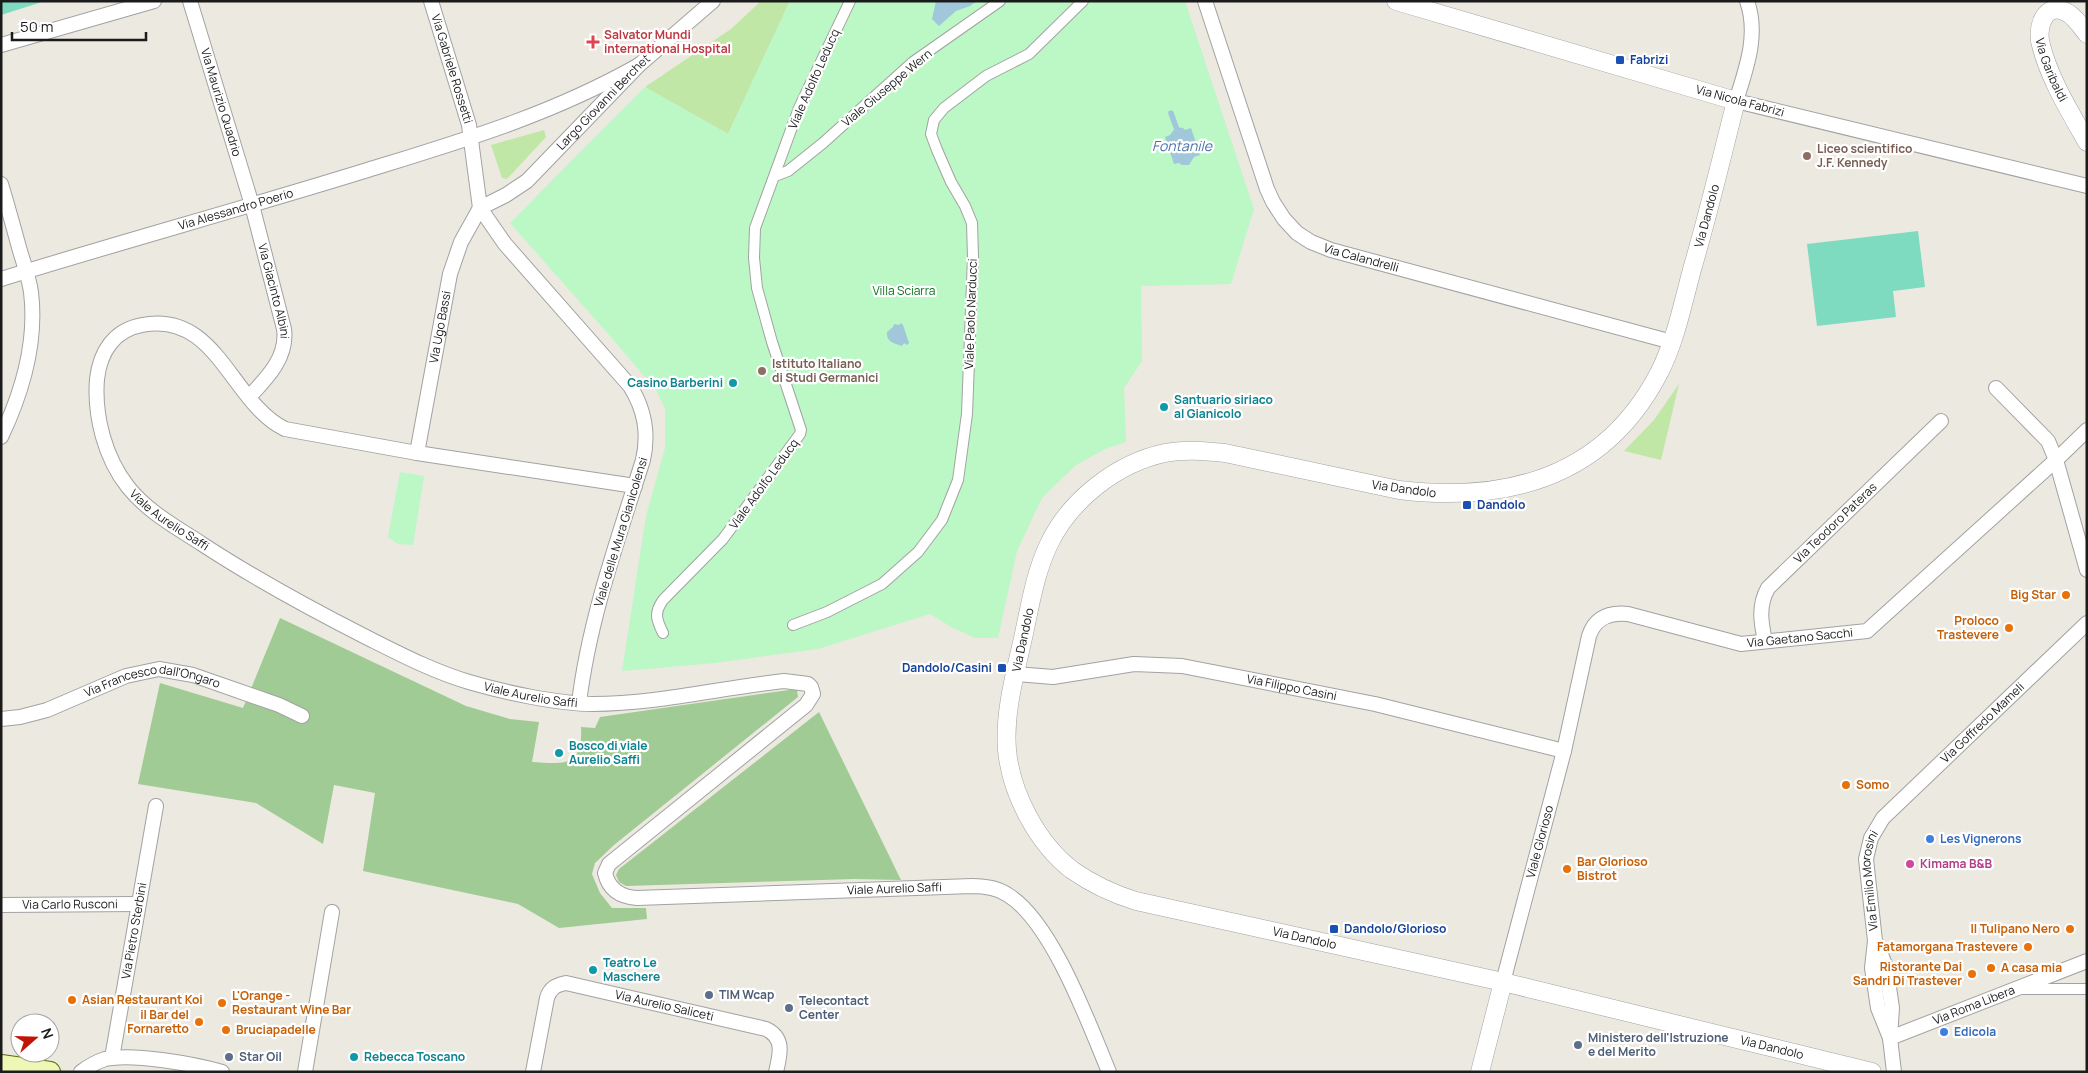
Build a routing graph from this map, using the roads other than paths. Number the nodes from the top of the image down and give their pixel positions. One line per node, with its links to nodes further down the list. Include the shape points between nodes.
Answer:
1 (154, 1): 12 (street)
2 (190, 1): 20 (street, Via Maurizio Quadrio)
3 (431, 1): 15 (street, Via Gabriele Rossetti, via 465,107)
4 (713, 1): 13 (street)
5 (850, 1): 17 (street, Viale Adolfo Leducq, via 799,108)
6 (1000, 1): 17 (street, Viale Giuseppe Wern, via 913,62 823,143 788,171)
7 (1082, 1): 36 (street, Viale Paolo Narducci, via 1029,54 986,76 944,108 934,120 931,134 972,223 973,257 967,414 958,480 942,520 918,552 882,584 826,612)
8 (1205, 1): 24 (street, Via Calandrelli, via 1267,189 1284,219 1304,238 1331,250)
9 (1396, 1): 14 (street, Via Nicola Fabrizi)
10 (1747, 1): 14 (street, via 1751,44)
11 (2087, 34): 16 (street, Via Garibaldi, via 2074,18 2061,10 2046,14 2039,32 2043,53)
12 (1, 45)
13 (639, 65): 15 (street, Largo Giovanni Berchet, via 557,107); 21 (street, Largo Giovanni Berchet, via 527,181)
14 (1736, 101): 19 (street, Via Nicola Fabrizi); 24 (street, Via Dandolo)
15 (471, 138): 20 (street, Via Alessandro Poerio); 21 (street)
16 (2087, 142)
17 (775, 176): 37 (street, Viale Adolfo Leducq, via 755,228 757,288 801,430 723,539 658,607 656,620)
18 (1, 184): 22 (street)
19 (2087, 186)
20 (252, 205): 22 (street, Via Alessandro Poerio); 26 (street, Via Giacinto Albini, via 281,313 285,340 273,369)
21 (480, 208): 30 (street, Via Ugo Bassi, via 461,242 450,274); 32 (street, Viale delle Mura Gianicolensi, via 505,244 634,393 644,414 647,432)
22 (26, 271): 23 (street, Via Alessandro Poerio); 29 (street, via 32,303 28,351 16,402)
23 (1, 279)
24 (1672, 342): 39 (street, Via Dandolo, via 1643,399 1613,435 1567,467 1506,488 1470,494 1408,491 1225,453 1198,451 1163,454 1129,466 1082,499 1052,537 1035,584)
25 (1996, 388): 31 (street, via 2048,441)
26 (249, 397): 30 (street, Viale Aurelio Saffi, via 271,420 291,430); 40 (street, Viale Aurelio Saffi, via 206,344 184,329 167,324 142,325 123,332 108,346 98,370 99,414 109,454 130,490 158,516 303,604 428,667 487,687)
27 (1941, 421): 38 (street, Via Teodoro Pateras, via 1768,588 1761,612)
28 (2087, 430): 31 (street, Via Gaetano Sacchi)
29 (1, 437)
30 (417, 453): 32 (street, Viale Aurelio Saffi)
31 (2056, 460): 33 (street); 38 (street, Via Gaetano Sacchi, via 1867,631)
32 (636, 486): 40 (street, Viale delle Mura Gianicolensi, via 592,633)
33 (2087, 570)
34 (1603, 617): 38 (street, Via Gaetano Sacchi, via 1628,614 1740,644); 43 (street, Viale Glorioso, via 1592,627 1589,636)
35 (2087, 623): 45 (street, Via Goffredo Mameli)
36 (793, 624)
37 (663, 633)
38 (1765, 642)
39 (1015, 674): 43 (street, Via Filippo Casini, via 1052,677 1134,664 1182,666 1375,704); 50 (street, Via Dandolo, via 1006,738 1014,782 1024,807 1045,841 1084,878 1119,895 1155,906)
40 (579, 703): 62 (street, Viale Aurelio Saffi, via 629,702 790,681 805,682 813,694 806,706 615,858 606,868 609,885 621,895 637,898 972,886 1001,891 1025,908 1043,932 1069,980)
41 (302, 716): 42 (street, Via Francesco dall'Ongaro, via 193,675 159,669 126,676 37,713)
42 (1, 719)
43 (1564, 751): 50 (street, Viale Glorioso)
44 (156, 806): 46 (street, Via Pietro Sterbini)
45 (1879, 823): 53 (street, Via Emilio Morosini, via 1868,844 1866,860 1875,941 1872,968 1878,1008)
46 (138, 904): 47 (street, Via Carlo Rusconi); 54 (street, Via Pietro Sterbini)
47 (1, 905)
48 (332, 912): 59 (street)
49 (2087, 961): 51 (street, Via Roma Libera)
50 (1502, 982): 63 (street, Viale Glorioso); 64 (street, Via Dandolo)
51 (2012, 989): 52 (street); 53 (street, Via Roma Libera)
52 (2087, 989)
53 (1890, 1038): 65 (street, Via Emilio Morosini)
54 (112, 1058): 57 (street); 58 (street, via 156,1061)
55 (1, 1065): 56 (main road)
56 (50, 1072)
57 (81, 1072)
58 (222, 1072)
59 (305, 1072)
60 (533, 1072): 61 (street, Via Aurelio Saliceti, via 549,991 566,983 756,1026 775,1035 780,1044)
61 (776, 1072)
62 (1109, 1072)
63 (1480, 1072)
64 (1872, 1072)
65 (1894, 1072)

